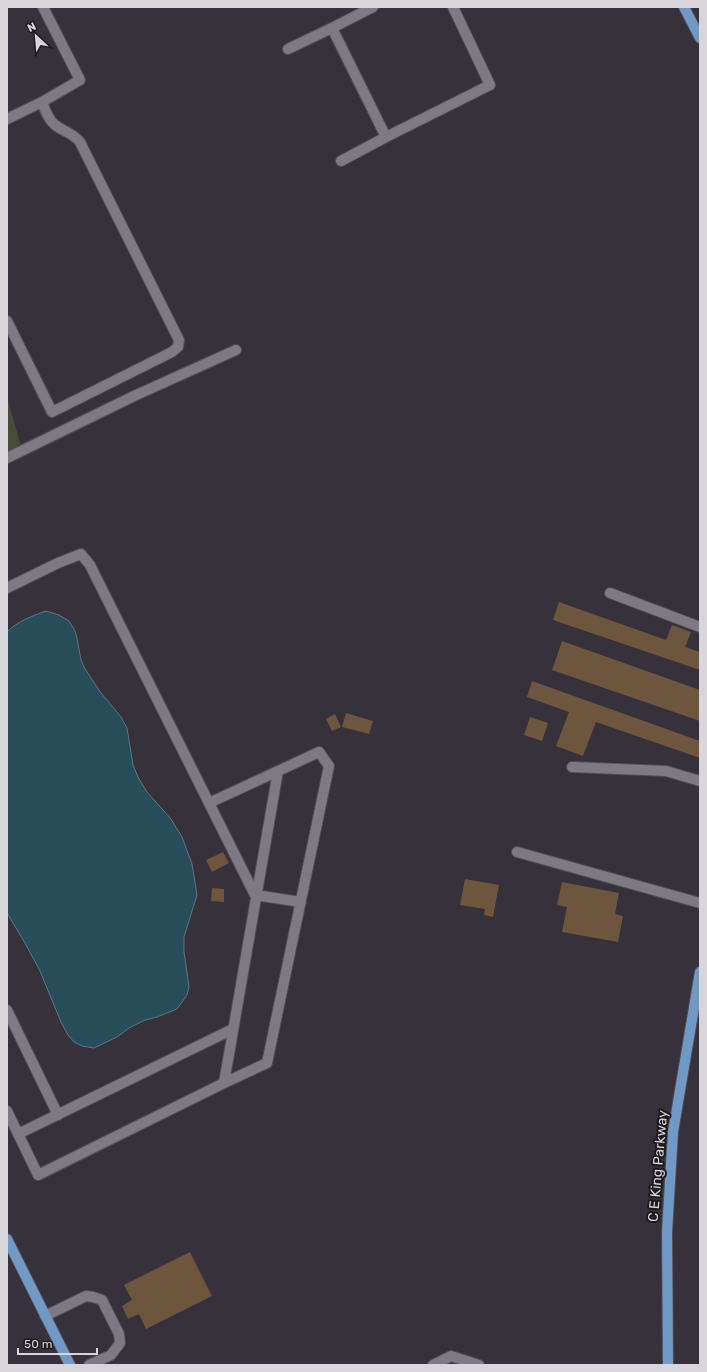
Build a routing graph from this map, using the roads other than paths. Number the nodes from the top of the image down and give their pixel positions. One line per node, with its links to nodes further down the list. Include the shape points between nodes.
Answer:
1 (44, 7): 8 (lane, via 80,80)
2 (373, 7): 5 (lane)
3 (453, 7): 10 (lane, via 490,85)
4 (684, 7): 6 (main road)
5 (332, 28): 7 (lane); 10 (lane)
6 (700, 38)
7 (288, 49)
8 (42, 102): 9 (lane); 12 (lane, via 49,119 76,136 80,142 179,340 178,347 52,412)
9 (7, 120)
10 (386, 138): 11 (lane)
11 (341, 161)
12 (7, 321)
13 (236, 350): 14 (lane)
14 (7, 458)
15 (7, 588): 21 (lane, via 81,554 90,565)
16 (610, 593): 17 (lane)
17 (700, 626)
18 (572, 767): 20 (lane, via 666,771)
19 (278, 771): 21 (lane); 23 (lane); 24 (lane, via 319,752 329,766)
20 (700, 781)
21 (209, 803): 23 (lane)
22 (517, 852): 25 (lane)
23 (255, 895): 24 (lane); 28 (lane)
24 (301, 902): 29 (lane, via 267,1063)
25 (700, 903)
26 (700, 972): 39 (main road, C E King Parkway, via 673,1132 667,1232)
27 (7, 1010): 31 (lane)
28 (233, 1029): 29 (lane); 31 (lane)
29 (224, 1083): 32 (lane, via 38,1175)
30 (7, 1111): 32 (lane)
31 (58, 1115): 32 (lane)
32 (18, 1134)
33 (7, 1239): 34 (main road)
34 (45, 1316): 35 (main road); 36 (lane, via 86,1296 102,1300 119,1334 120,1343 111,1355)
35 (70, 1365)
36 (89, 1365)
37 (433, 1365): 38 (lane, via 451,1356)
38 (478, 1365)
39 (668, 1365)

